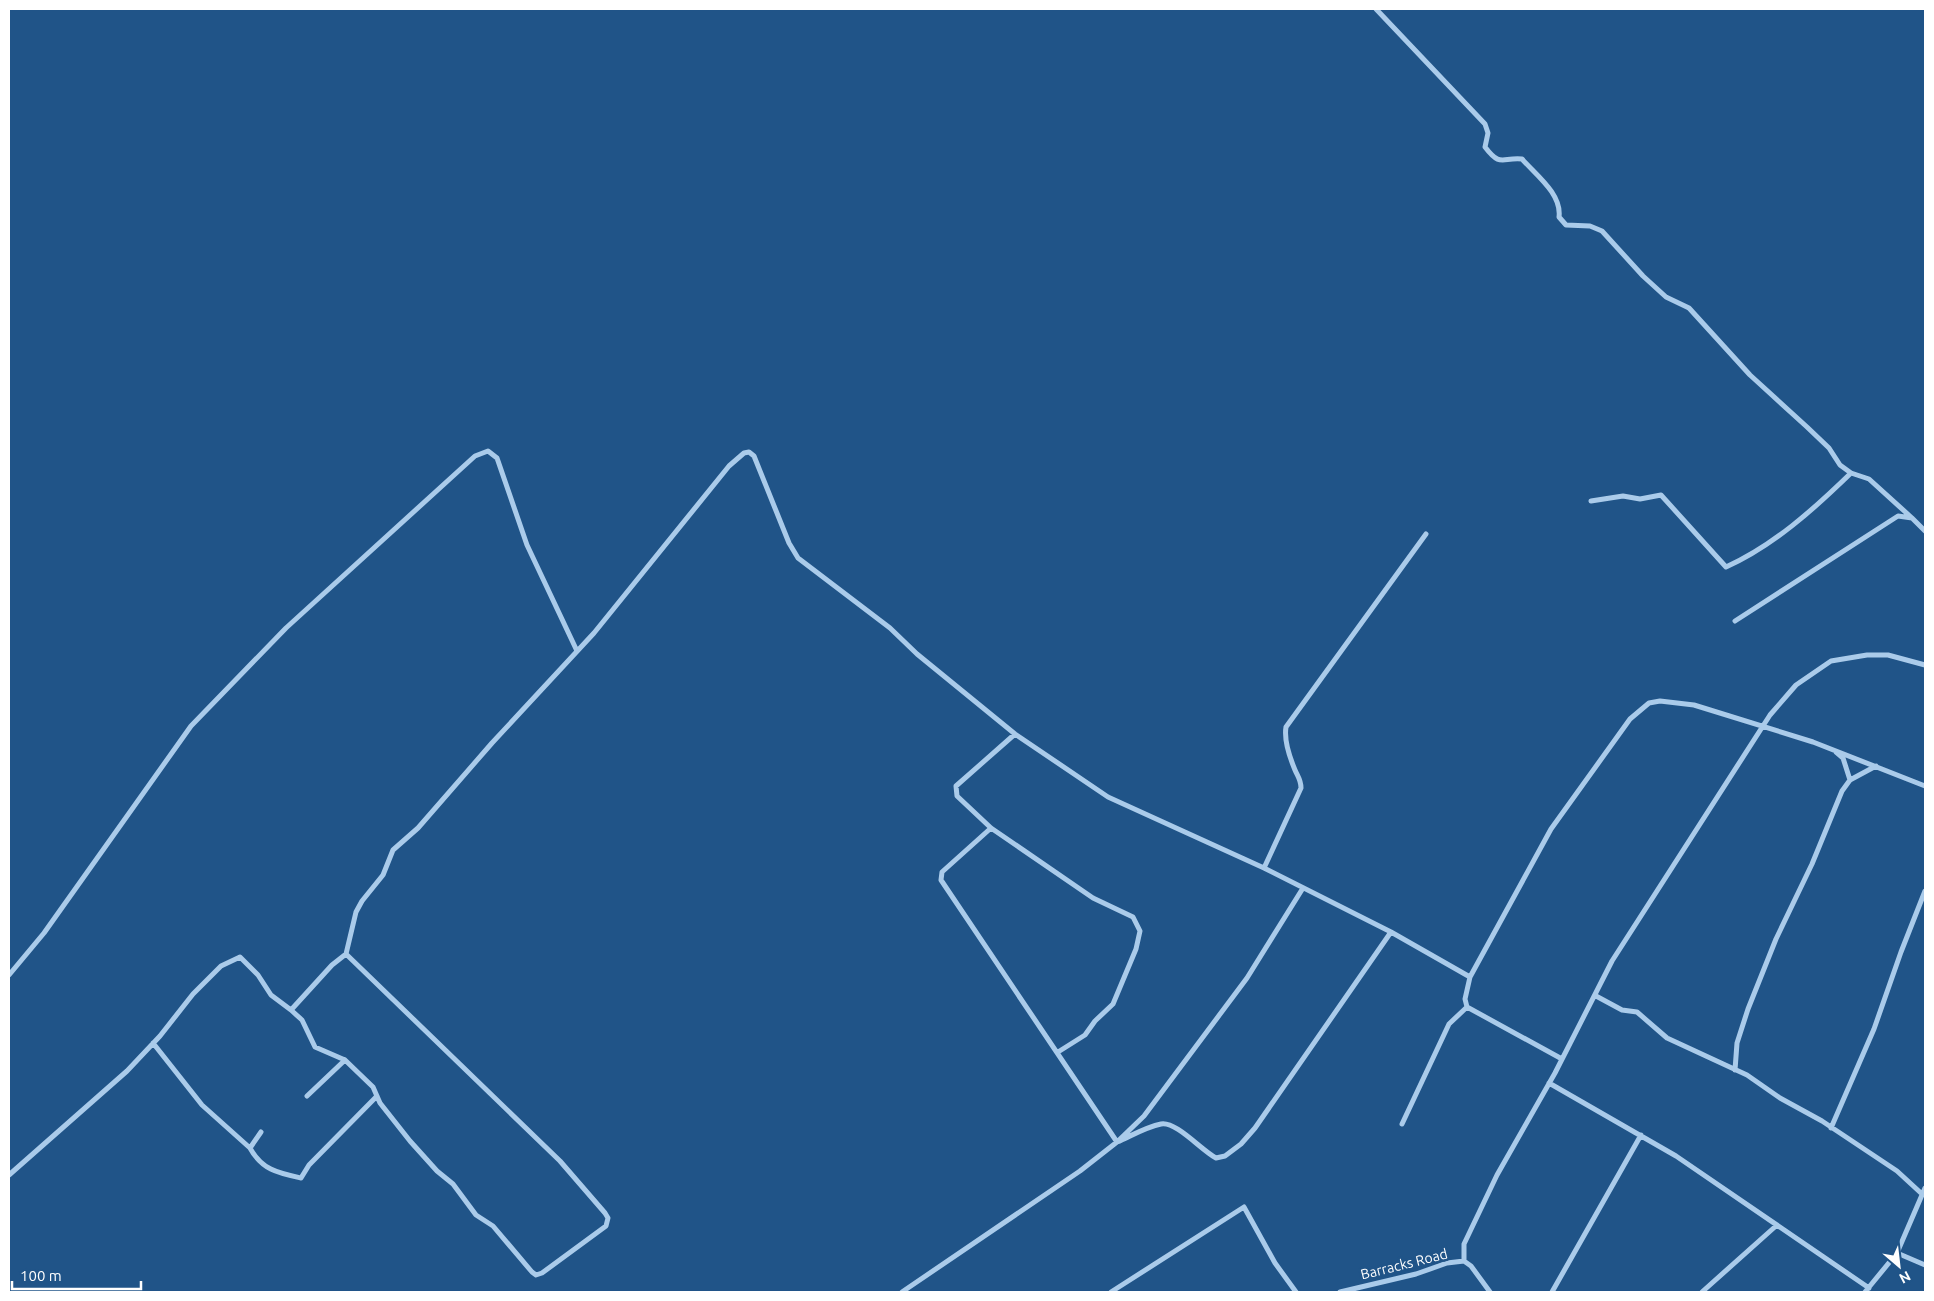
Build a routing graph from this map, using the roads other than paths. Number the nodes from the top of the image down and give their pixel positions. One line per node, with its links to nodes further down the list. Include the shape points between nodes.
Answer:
1 (1376, 9): 2 (street, via 1486,124 1485,146 1494,158 1506,162 1522,159 1557,198 1559,216 1566,225 1590,226 1602,231 1643,276 1666,296 1690,308 1750,375 1808,427 1829,448 1840,465)
2 (1851, 473): 3 (street, via 1786,531 1726,568 1662,495); 4 (street, via 1869,478)
3 (1591, 501)
4 (1912, 518): 5 (street); 7 (street, via 1898,516)
5 (1925, 531)
6 (1426, 534): 17 (street, via 1286,727 1285,735 1301,788)
7 (1735, 622)
8 (577, 651): 11 (street, via 729,466 749,452 754,456 798,558 890,628); 21 (street, via 418,828 393,850 383,875 356,912); 22 (street, via 527,546 497,458 488,451 475,456 286,628 191,726 44,933)
9 (1925, 665): 10 (street, via 1888,655 1831,661 1796,685)
10 (1764, 727): 12 (street); 23 (street, via 1694,705 1660,701 1640,709 1551,829); 24 (street, via 1612,961)
11 (1015, 734): 16 (street, via 956,786 957,796); 17 (street, via 1108,797)
12 (1834, 750): 13 (street); 14 (street, via 1843,758)
13 (1876, 766): 14 (street); 15 (street)
14 (1850, 780): 31 (street, via 1842,791 1776,939 1737,1043)
15 (1925, 786)
16 (991, 828): 28 (street, via 940,876); 28 (street, via 1094,898 1134,917 1140,931 1113,1004 1085,1036)
17 (1264, 868): 18 (street)
18 (1303, 888): 20 (street); 39 (street, via 1247,978 1162,1095)
19 (1925, 891): 36 (street, via 1874,1029)
20 (1391, 932): 23 (street); 39 (street, via 1321,1036 1241,1144 1225,1156 1216,1158 1177,1127 1162,1123)
21 (346, 954): 26 (street); 34 (street, via 560,1161 605,1213 608,1218 606,1226 548,1269 536,1274 493,1226 476,1215 453,1184 410,1140)
22 (9, 975)
23 (1470, 976): 25 (street, via 1465,999)
24 (1596, 996): 29 (street); 31 (street, via 1622,1010 1637,1012 1667,1038)
25 (1468, 1007): 29 (street); 35 (street, via 1449,1024)
26 (291, 1010): 27 (street, via 271,996 258,975 240,958 221,966); 30 (street, via 302,1020 315,1047)
27 (153, 1043): 40 (street, via 202,1105); 41 (street)
28 (1058, 1052): 39 (street)
29 (1562, 1059): 32 (street)
30 (345, 1060): 33 (street); 34 (street)
31 (1735, 1070): 36 (street)
32 (1549, 1083): 38 (street); 46 (street, via 1474,1220 1464,1244)
33 (307, 1096)
34 (377, 1096): 40 (street, via 308,1164 301,1178 272,1171 257,1160)
35 (1402, 1124)
36 (1831, 1128): 43 (street, via 1897,1171)
37 (261, 1132): 40 (street)
38 (1641, 1135): 44 (street); 54 (street)
39 (1117, 1142): 49 (street)
40 (250, 1148)
41 (9, 1175)
42 (1925, 1188): 43 (street)
43 (1922, 1194): 45 (street)
44 (1777, 1225): 48 (street); 55 (street)
45 (1897, 1253): 47 (street); 48 (street)
46 (1464, 1262): 52 (street, Barracks Road, via 1448,1263); 53 (street, Barracks Road, via 1471,1266)
47 (1925, 1265)
48 (1867, 1290)
49 (902, 1292)
50 (1110, 1292): 51 (street, via 1244,1207 1275,1263)
51 (1296, 1292)
52 (1340, 1292)
53 (1490, 1292)
54 (1552, 1292)
55 (1702, 1292)

